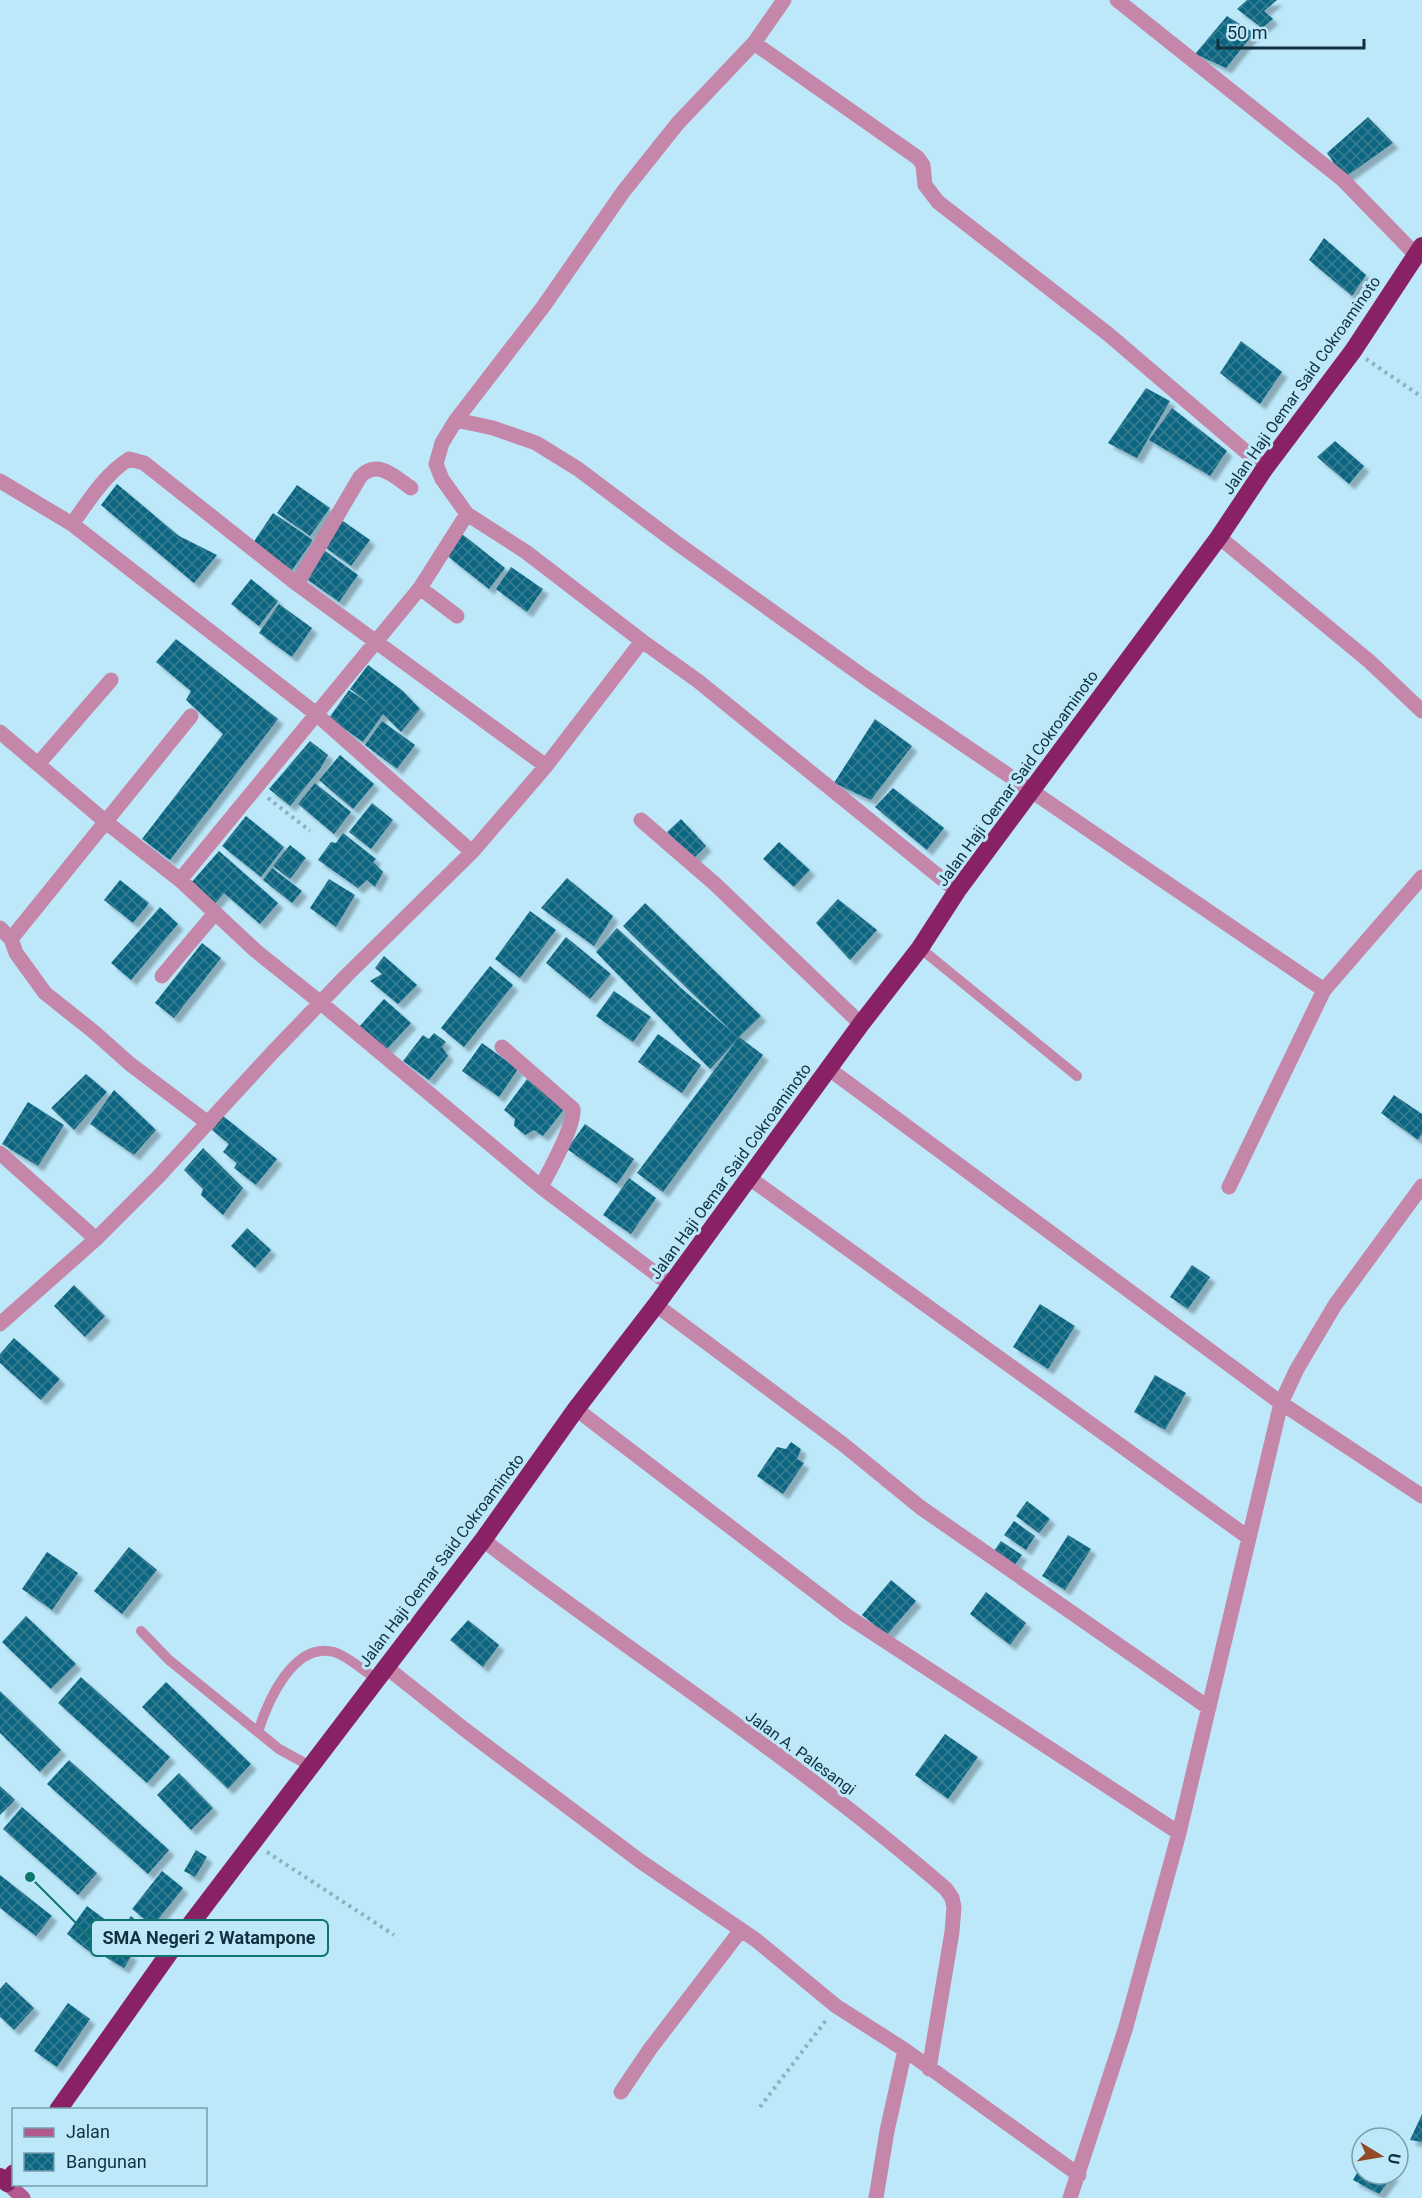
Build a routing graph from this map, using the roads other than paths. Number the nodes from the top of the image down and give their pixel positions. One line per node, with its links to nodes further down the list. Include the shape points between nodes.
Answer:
1 (783, 0): 3 (street)
2 (1117, 0): 4 (street, via 1343,180)
3 (754, 43): 5 (street, via 678,123); 6 (street, via 918,158 923,165 925,185 938,201 1108,334)
4 (1419, 250): 6 (highway, Jalan Haji Oemar Said Cokroaminoto, via 1353,351)
5 (456, 420): 9 (street, via 442,443 436,464 441,479); 24 (street, via 536,442 867,680)
6 (1265, 468): 11 (highway, Jalan Haji Oemar Said Cokroaminoto)
7 (0, 481): 10 (street)
8 (411, 488): 12 (street, via 387,472 367,470)
9 (467, 514): 13 (street); 15 (street, via 526,552)
10 (72, 524): 12 (street, via 114,471 129,459 134,460 160,475); 19 (street)
11 (1219, 537): 18 (street, via 1369,661); 24 (highway, Jalan Haji Oemar Said Cokroaminoto)
12 (297, 584): 16 (street)
13 (420, 588): 14 (street); 16 (street)
14 (457, 616)
15 (642, 641): 23 (street); 30 (street, via 698,681)
16 (376, 642): 19 (street); 23 (street)
17 (111, 680): 22 (street)
18 (1422, 711)
19 (315, 713): 27 (street); 29 (street)
20 (191, 716): 26 (street)
21 (0, 732): 22 (street)
22 (39, 763): 26 (street)
23 (546, 766): 27 (street)
24 (1033, 790): 30 (highway, Jalan Haji Oemar Said Cokroaminoto); 35 (street)
25 (641, 820): 37 (street, via 715,884)
26 (106, 822): 29 (street); 32 (street)
27 (472, 852): 36 (street)
28 (1422, 877): 35 (street)
29 (180, 880): 31 (street)
30 (957, 891): 33 (highway, Jalan Haji Oemar Said Cokroaminoto)
31 (215, 913): 34 (street); 36 (street)
32 (5, 934): 41 (street, via 45,993)
33 (920, 948): 37 (highway, Jalan Haji Oemar Said Cokroaminoto); 40 (lane)
34 (162, 976)
35 (1324, 990): 46 (street)
36 (321, 1003): 41 (street); 45 (street)
37 (861, 1024): 39 (highway, Jalan Haji Oemar Said Cokroaminoto)
38 (502, 1047): 45 (street, via 573,1109 556,1159)
39 (829, 1069): 43 (highway, Jalan Haji Oemar Said Cokroaminoto); 51 (street)
40 (1077, 1076)
41 (208, 1123): 47 (street)
42 (0, 1153): 47 (street)
43 (748, 1177): 48 (highway, Jalan Haji Oemar Said Cokroaminoto); 54 (street)
44 (1422, 1186): 51 (street, via 1335,1305)
45 (541, 1187): 48 (street)
46 (1229, 1187)
47 (96, 1239): 50 (street)
48 (671, 1285): 49 (highway, Jalan Haji Oemar Said Cokroaminoto)
49 (656, 1305): 52 (highway, Jalan Haji Oemar Said Cokroaminoto); 58 (street, via 844,1445 920,1507)
50 (0, 1324)
51 (1281, 1403): 53 (street); 54 (street)
52 (576, 1409): 55 (highway, Jalan Haji Oemar Said Cokroaminoto); 61 (street, via 847,1616)
53 (1422, 1496)
54 (1249, 1538): 58 (street)
55 (483, 1540): 57 (highway, Jalan Haji Oemar Said Cokroaminoto); 64 (street, Jalan A. Palesangi, via 885,1836 946,1889 954,1907 952,1932)
56 (141, 1631): 59 (lane, via 169,1660)
57 (382, 1673): 59 (lane, via 335,1652 318,1650 296,1663 278,1685); 60 (highway, Jalan Haji Oemar Said Cokroaminoto); 62 (street)
58 (1209, 1708): 61 (street)
59 (258, 1732): 60 (lane)
60 (310, 1766): 66 (highway, Jalan Haji Oemar Said Cokroaminoto)
61 (1179, 1833): 67 (street, via 1125,2030)
62 (741, 1930): 63 (street, via 836,2006); 65 (street)
63 (905, 2050): 64 (street); 70 (street)
64 (929, 2069): 67 (street)
65 (621, 2092)
66 (59, 2108)
67 (1079, 2175): 71 (street)
68 (13, 2186): 69 (main road)
69 (23, 2198)
70 (876, 2198)
71 (1070, 2198)

